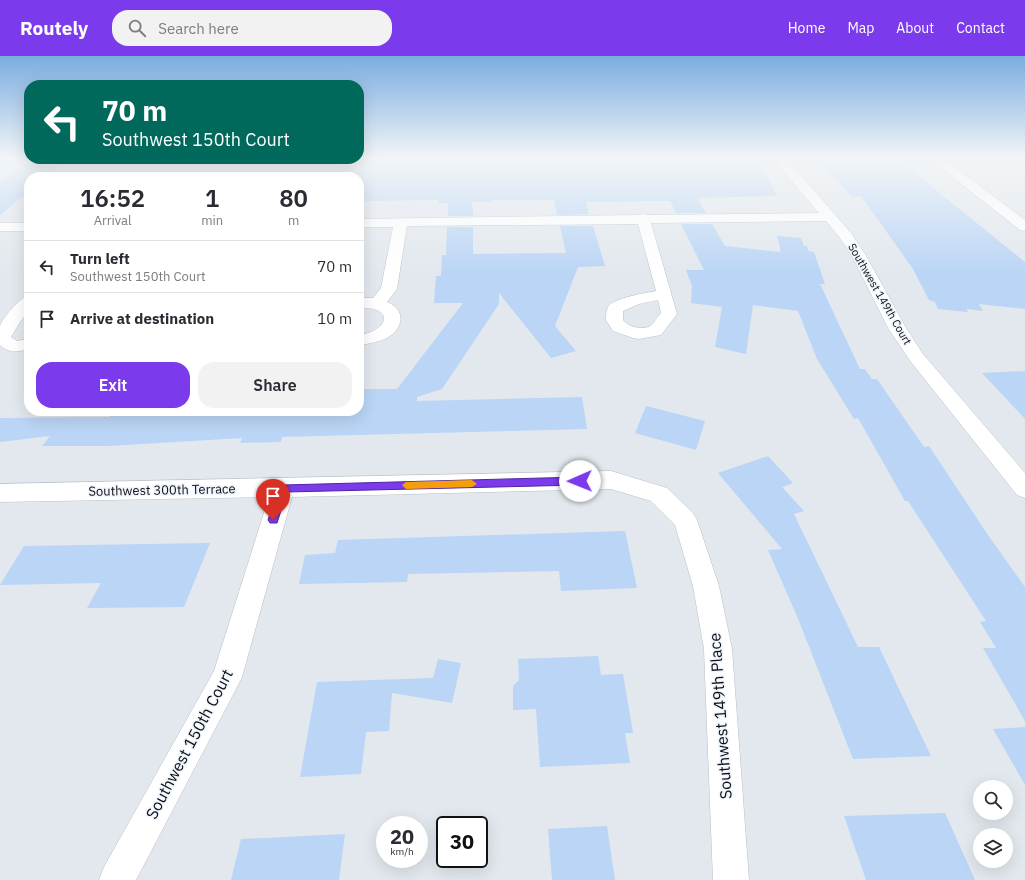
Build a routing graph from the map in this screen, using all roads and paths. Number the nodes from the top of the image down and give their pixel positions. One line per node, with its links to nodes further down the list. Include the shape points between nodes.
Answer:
1 (811, 195): 3 (street, Southwest 149th Court)
2 (984, 195): 9 (street)
3 (830, 217): 4 (street); 17 (street, Southwest 149th Court, via 858,254 897,328 917,358)
4 (643, 218): 6 (street); 10 (street)
5 (364, 223): 6 (street)
6 (402, 223): 12 (street, via 389,288)
7 (0, 227): 8 (street)
8 (24, 227)
9 (1025, 227)
10 (664, 294)
11 (364, 303): 12 (street)
12 (377, 304): 14 (street, via 390,312 393,316 392,324 379,335)
13 (24, 306): 15 (street, via 12,320 2,338 13,347)
14 (364, 339)
15 (24, 345)
16 (283, 488): 18 (street, Southwest 300th Terrace); 19 (street, Southwest 300th Terrace, via 611,480); 20 (street, Southwest 150th Court, via 227,677)
17 (1025, 489)
18 (0, 493)
19 (659, 494): 21 (street, Southwest 149th Place, via 685,520 706,586 718,649)
20 (117, 880)
21 (731, 880)

